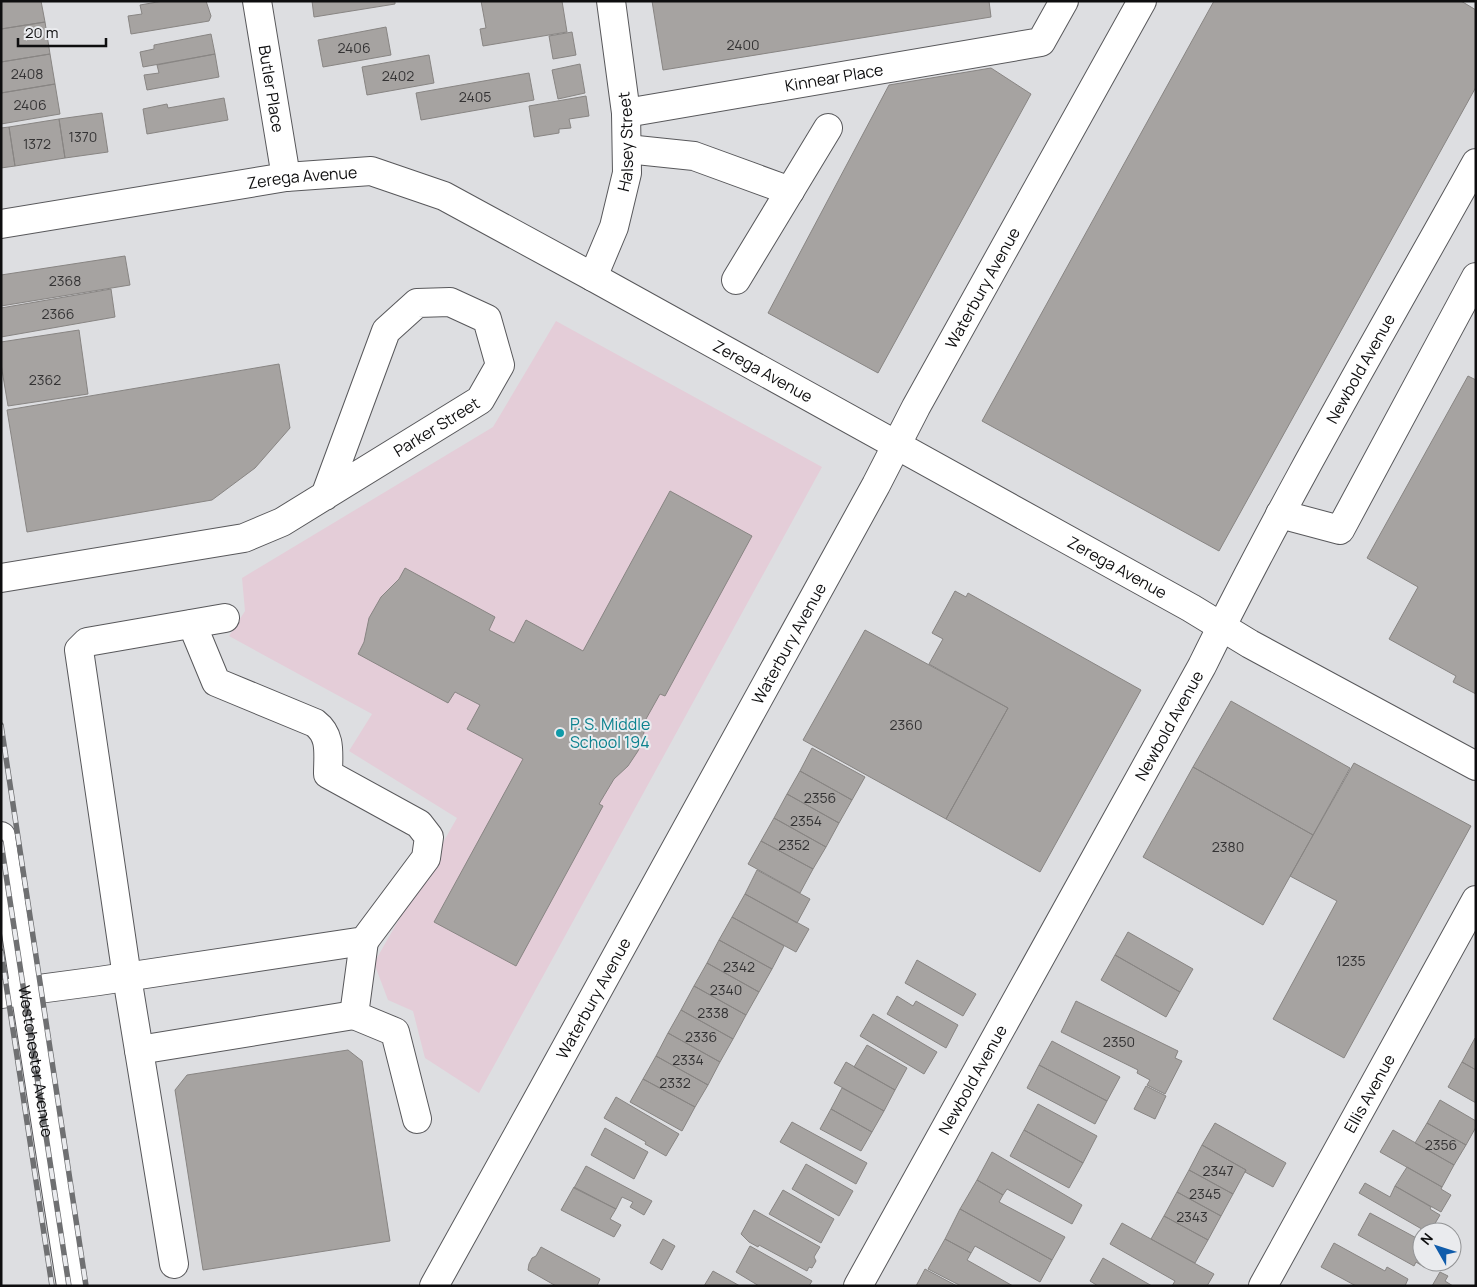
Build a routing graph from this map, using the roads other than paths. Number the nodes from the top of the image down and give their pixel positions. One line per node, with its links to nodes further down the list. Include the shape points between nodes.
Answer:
1 (257, 1): 9 (street, Butler Place)
2 (611, 1): 5 (street, Halsey Street)
3 (1142, 1): 15 (street, Waterbury Avenue)
4 (1062, 5): 5 (street, Kinnear Place, via 1041,42)
5 (626, 113): 7 (street, Halsey Street)
6 (828, 128): 10 (street)
7 (627, 150): 10 (street, via 694,156); 12 (street, Halsey Street, via 627,173 614,227)
8 (1476, 163): 17 (street, Newbold Avenue)
9 (286, 177): 11 (street, Zerega Avenue); 12 (street, Zerega Avenue, via 371,171 444,196)
10 (790, 191): 14 (street)
11 (1, 224)
12 (594, 277): 15 (street, Zerega Avenue)
13 (1476, 277): 17 (street, via 1340,530)
14 (736, 280)
15 (897, 445): 21 (street, Zerega Avenue); 33 (street, Waterbury Avenue)
16 (325, 496): 16 (street, Parker Street, via 480,400 500,365 487,319 450,302 417,302 386,331); 18 (street, Parker Street, via 282,522 244,538)
17 (1280, 514): 21 (street, Newbold Avenue)
18 (1, 578)
19 (225, 618): 20 (street)
20 (192, 624): 25 (street, via 216,682 324,729 328,741 328,774 419,824 428,837 426,858); 26 (street, via 86,642 79,650)
21 (1222, 626): 22 (street, Zerega Avenue); 34 (street, Newbold Avenue)
22 (1476, 766)
23 (1, 836): 27 (street, Westchester Avenue)
24 (1476, 900): 35 (street, Ellis Avenue)
25 (364, 941): 26 (street); 28 (street)
26 (127, 977): 27 (street); 29 (street)
27 (13, 992): 32 (street, Westchester Avenue)
28 (354, 1016): 29 (street); 30 (street, via 395,1032)
29 (139, 1050): 31 (street)
30 (417, 1119)
31 (174, 1264)
32 (71, 1286)
33 (434, 1286)
34 (858, 1286)
35 (1263, 1286)

